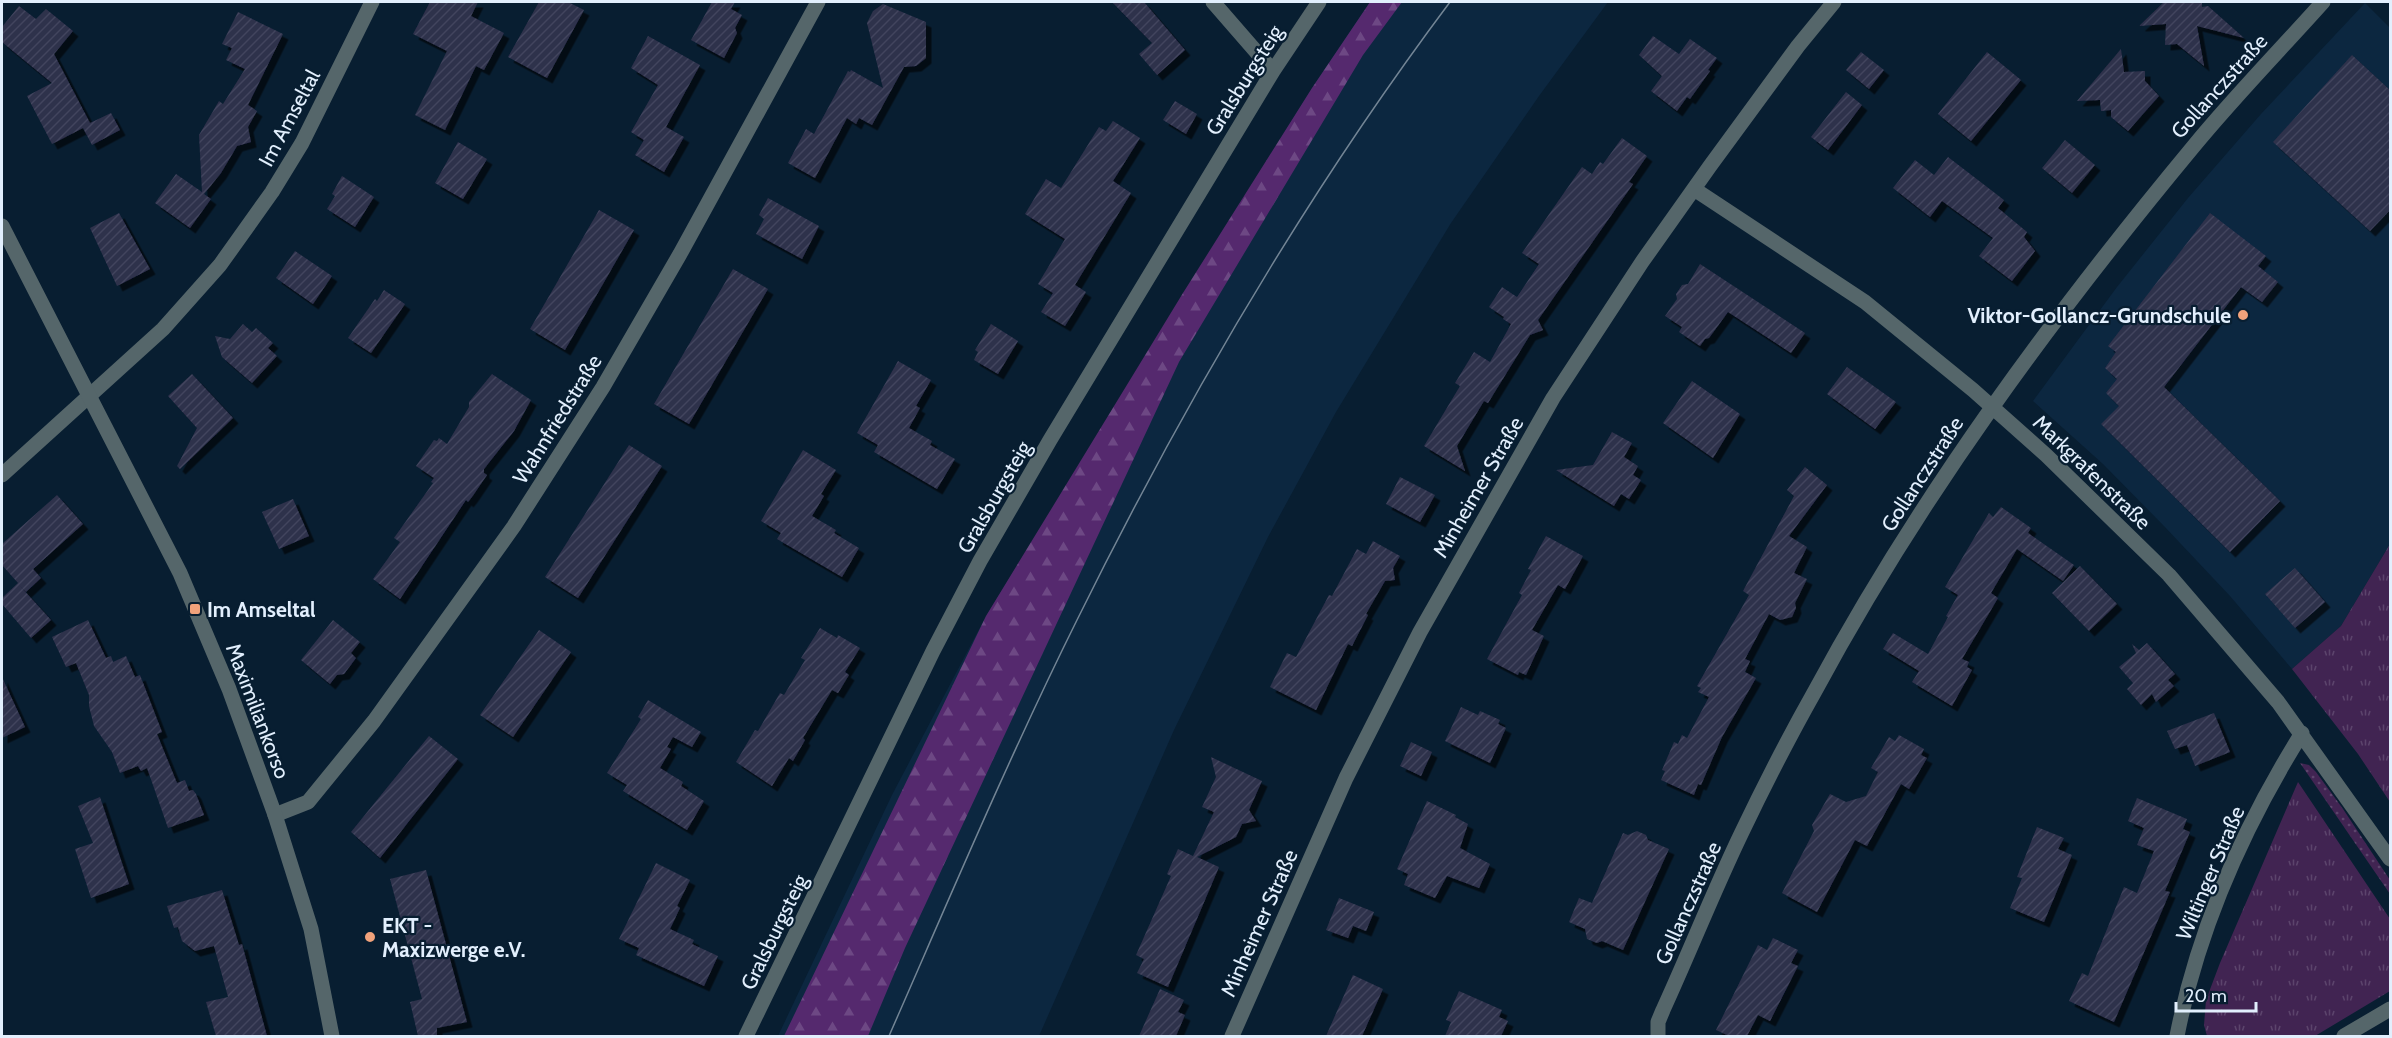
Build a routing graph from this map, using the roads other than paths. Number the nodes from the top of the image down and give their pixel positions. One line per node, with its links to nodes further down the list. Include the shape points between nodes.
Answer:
1 (372, 2): 10 (street, Im Amseltal, via 302,143 220,265 163,329)
2 (818, 2): 14 (street, Wahnfriedstraße, via 675,264 514,526 374,721 308,802)
3 (1213, 2): 7 (street)
4 (1319, 2): 7 (street, Gralsburgsteig)
5 (1834, 2): 8 (street, Minheimer Straße)
6 (2323, 2): 11 (street, Gollanczstraße, via 2194,145 2079,287)
7 (1273, 71): 19 (street, Gralsburgsteig, via 981,561 933,651)
8 (1694, 189): 11 (street, Markgrafenstraße, via 1865,302); 20 (street, Minheimer Straße, via 1553,398 1420,632 1346,778)
9 (2, 226): 10 (street, Maximiliankorso)
10 (89, 394): 12 (street, Im Amseltal); 14 (street, Maximiliankorso, via 180,573 229,689)
11 (1992, 406): 13 (street, Markgrafenstraße, via 2169,575); 17 (street, Gollanczstraße, via 1892,560 1814,692 1742,832 1663,1010)
12 (2, 475)
13 (2302, 734): 15 (street, Markgrafenstraße); 21 (street, Wiltinger Straße, via 2232,864 2204,933)
14 (275, 815): 18 (street, Maximiliankorso, via 310,928)
15 (2391, 858)
16 (2391, 1009): 22 (street)
17 (1657, 1035)
18 (332, 1036)
19 (746, 1036)
20 (1232, 1036)
21 (2177, 1036)
22 (2344, 1036)

